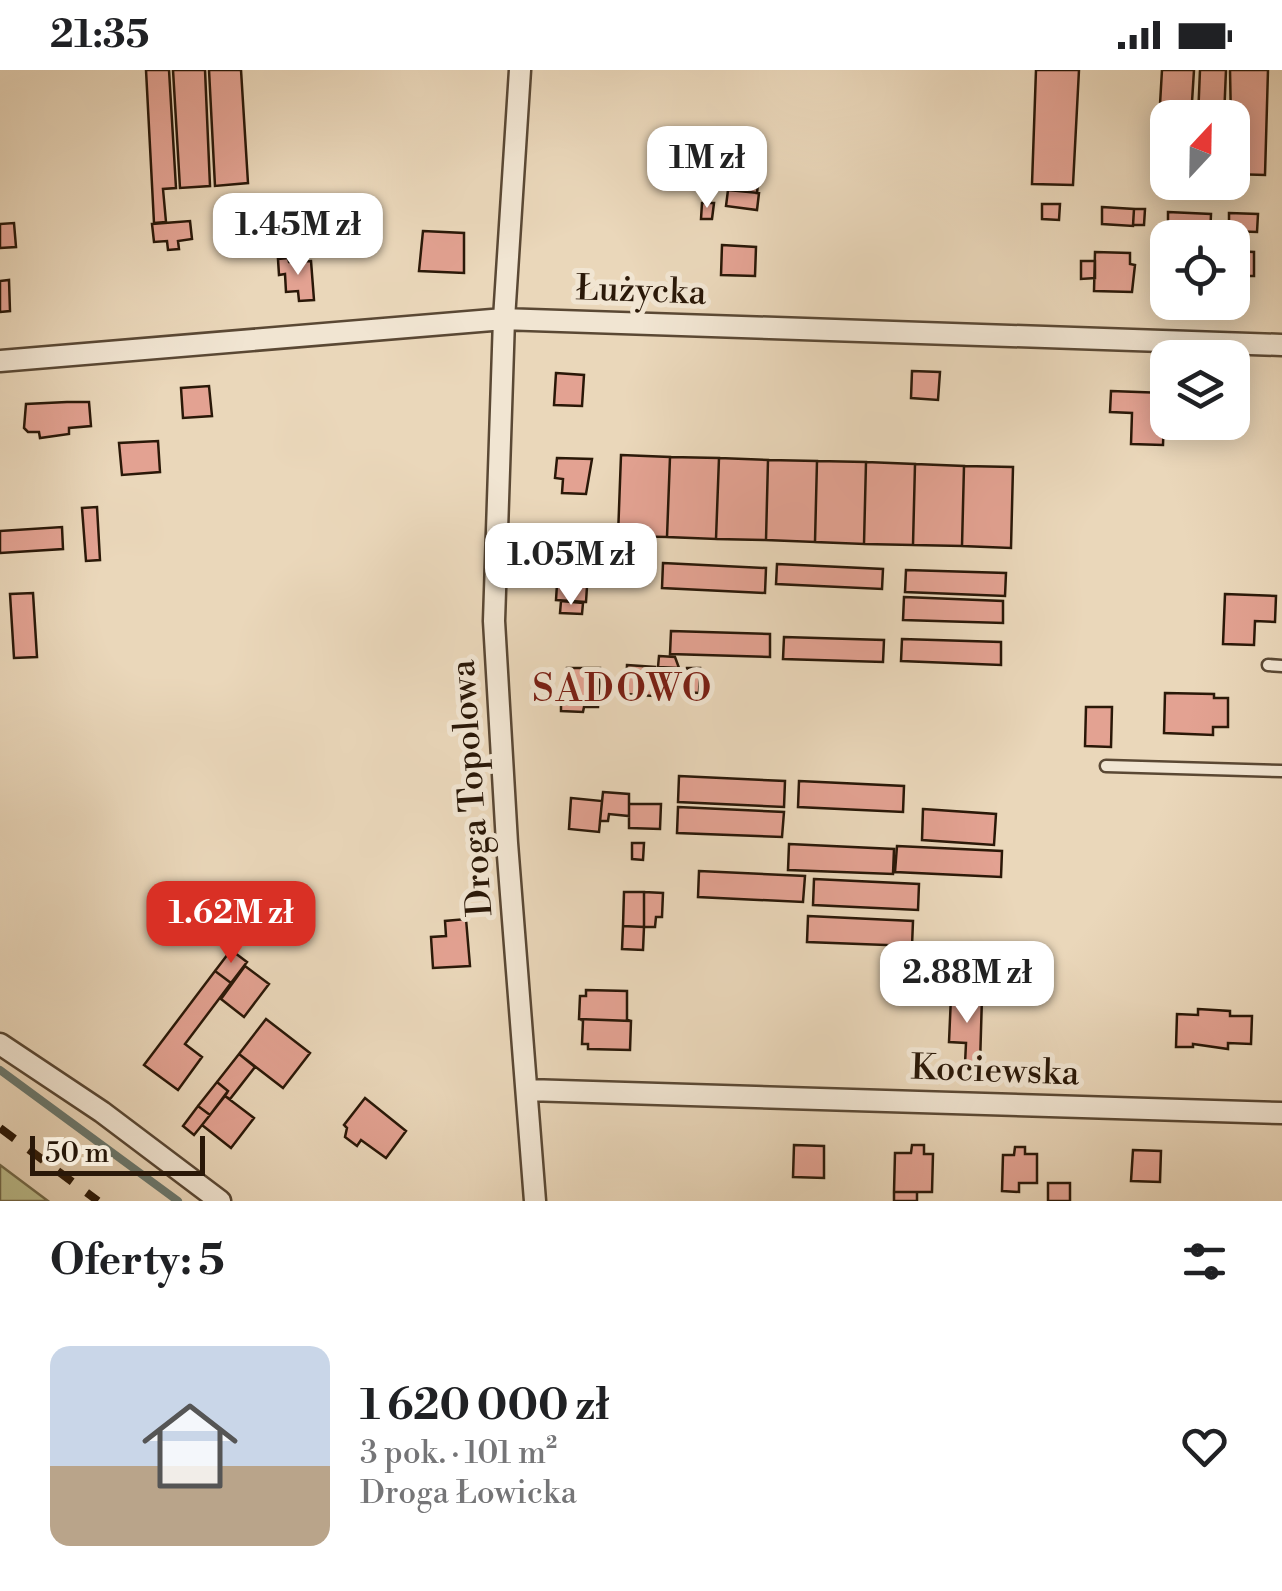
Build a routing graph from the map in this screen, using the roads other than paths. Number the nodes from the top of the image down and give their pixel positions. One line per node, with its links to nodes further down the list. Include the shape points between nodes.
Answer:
1 (520, 70): 2 (street, Droga Topolowa)
2 (504, 319): 3 (street, Łużycka); 4 (street, Łużycka); 10 (street, Droga Topolowa, via 494,621)
3 (1282, 345)
4 (0, 361)
5 (1268, 665): 6 (lane)
6 (1282, 666)
7 (1106, 766): 8 (lane)
8 (1282, 771)
9 (0, 1044): 12 (street)
10 (527, 1090): 11 (street, Kociewska); 13 (street, Droga Topolowa)
11 (1282, 1113)
12 (220, 1201)
13 (535, 1201)

